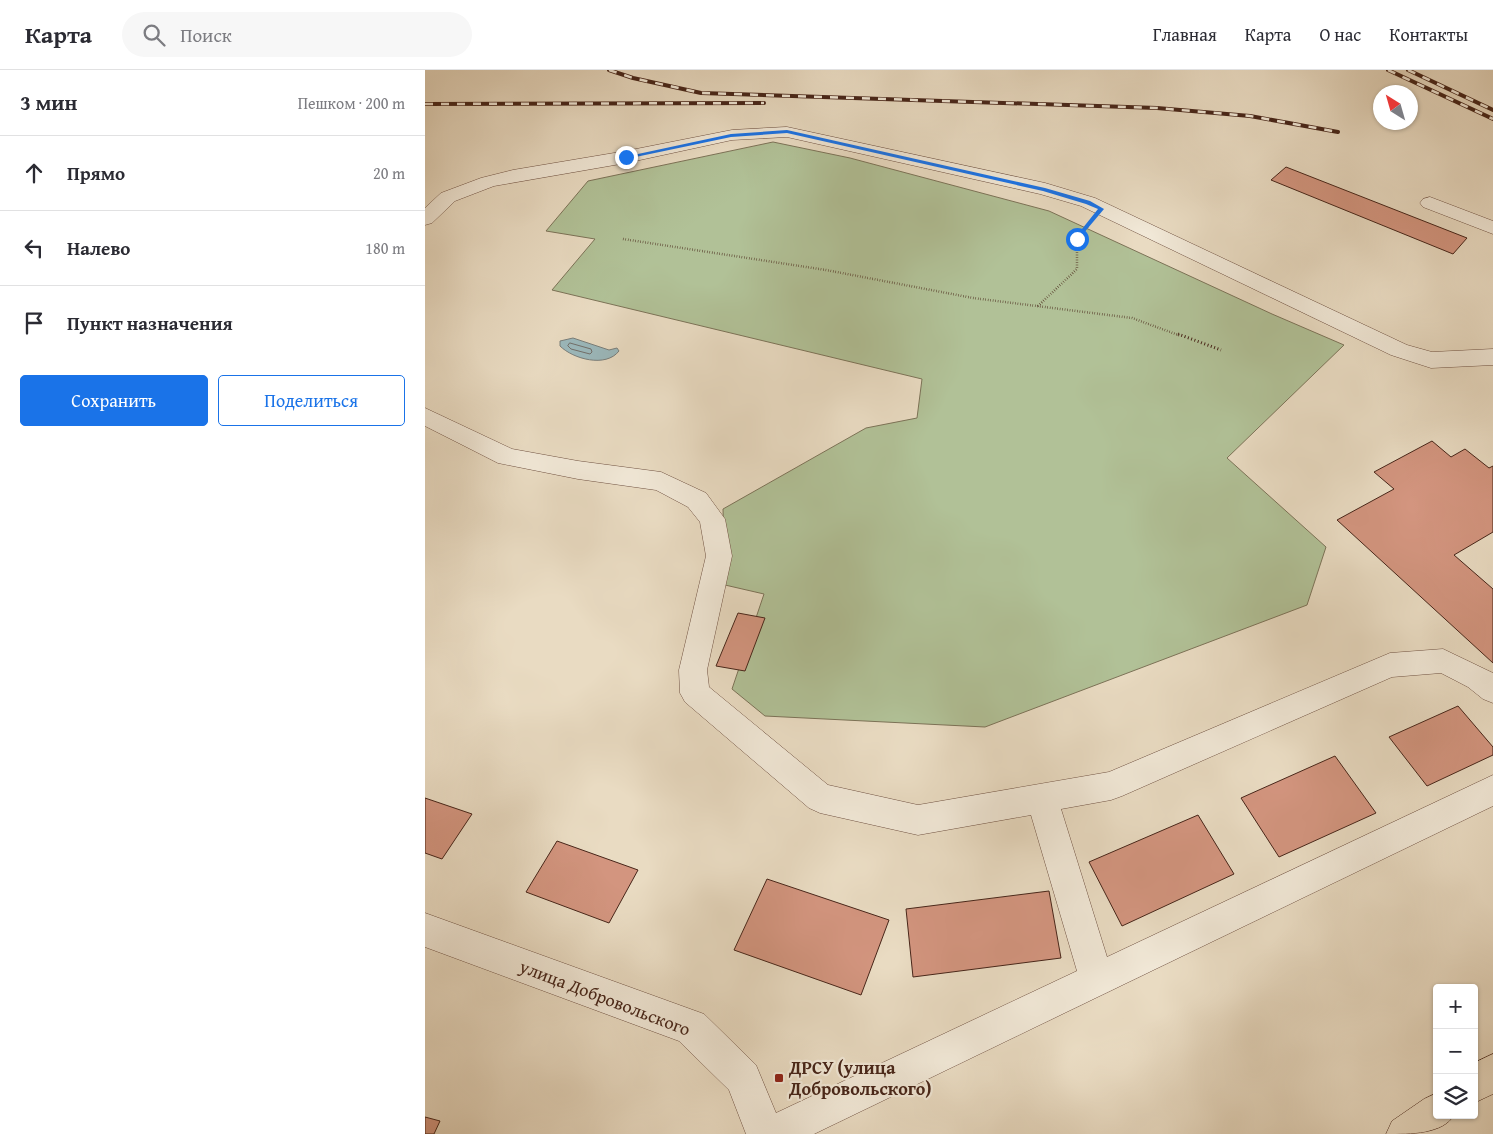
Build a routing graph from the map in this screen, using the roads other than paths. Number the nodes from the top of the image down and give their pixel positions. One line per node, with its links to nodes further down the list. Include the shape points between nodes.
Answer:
1 (1430, 203): 3 (street)
2 (425, 219): 4 (street, via 448,197 488,182 731,135 787,132 1045,189 1088,202 1399,350 1431,360)
3 (1493, 228)
4 (1493, 357)
5 (425, 416): 8 (street, via 507,457 661,481 697,500 712,519 719,556 693,670 695,693 820,798 918,820)
6 (1493, 690): 8 (street, via 1478,678 1443,661 1390,666 1111,786)
7 (1493, 790): 10 (street)
8 (1042, 798): 10 (street)
9 (425, 930): 14 (street, улица Добровольского, via 691,1027 743,1078)
10 (1097, 980): 15 (street)
11 (1493, 1072): 12 (main road)
12 (1478, 1082)
13 (1433, 1115): 16 (main road)
14 (765, 1134)
15 (773, 1134)
16 (1405, 1134)

